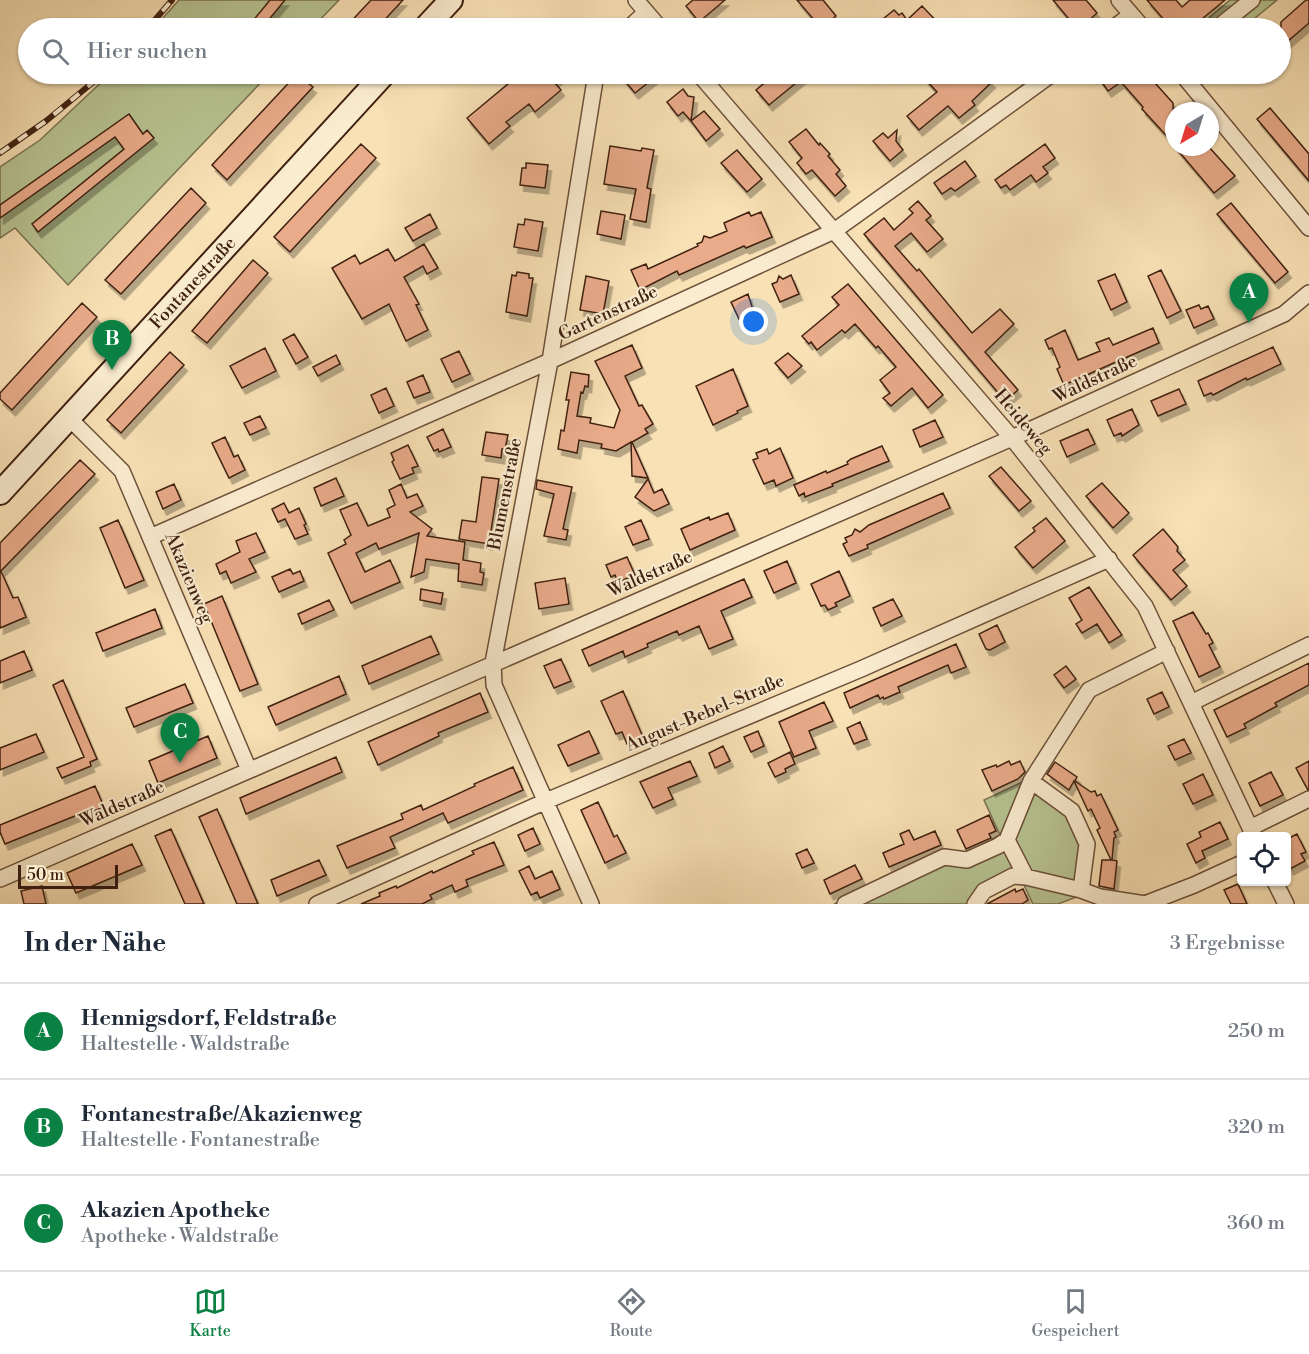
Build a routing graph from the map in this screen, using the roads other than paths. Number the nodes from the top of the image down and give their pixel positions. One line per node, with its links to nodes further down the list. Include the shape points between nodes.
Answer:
1 (451, 0): 6 (street)
2 (1119, 0): 5 (street)
3 (1252, 0): 10 (street)
4 (641, 6): 7 (street)
5 (1131, 15): 8 (street); 9 (street)
6 (434, 18)
7 (651, 18)
8 (1127, 18)
9 (1134, 18)
10 (1230, 18)
11 (375, 84): 20 (street, Fontanestraße)
12 (594, 84): 19 (street, Blumenstraße)
13 (708, 84): 17 (street, Heideweg)
14 (1038, 84): 17 (street, Gartenstraße)
15 (1190, 84): 16 (street)
16 (1309, 228)
17 (834, 231): 19 (street, Gartenstraße); 21 (street, Heideweg)
18 (1309, 293): 21 (street, Waldstraße, via 1284,314)
19 (550, 361): 23 (street, Gartenstraße); 27 (street, Blumenstraße)
20 (69, 418): 22 (street, Fontanestraße); 23 (street, Akazienweg, via 122,471)
21 (1012, 438): 24 (street, Heideweg); 27 (street, Waldstraße)
22 (0, 493)
23 (150, 537): 29 (street, Akazienweg)
24 (1109, 559): 26 (street, Heideweg, via 1145,606); 32 (street, August-Bebel-Straße, via 861,669)
25 (1309, 645): 28 (street)
26 (1167, 651): 28 (street, Heideweg); 30 (street, via 1089,690)
27 (493, 663): 29 (street, Waldstraße); 32 (street, Blumenstraße, via 494,685)
28 (1191, 703): 33 (street, Heideweg)
29 (249, 770): 37 (street, Waldstraße)
30 (1031, 782): 34 (street); 39 (street, via 1072,811 1087,844)
31 (1309, 799): 33 (street)
32 (546, 801): 40 (street, August-Bebel-Straße); 41 (street, Blumenstraße)
33 (1252, 832)
34 (1007, 840): 36 (street); 42 (street, via 968,860 944,857)
35 (1237, 865): 39 (street, via 1145,904)
36 (1026, 877): 39 (street); 43 (street, via 1013,876 984,891)
37 (0, 879)
38 (1277, 886): 44 (street)
39 (1081, 890)
40 (317, 904)
41 (591, 904)
42 (845, 904)
43 (975, 904)
44 (1286, 904)

